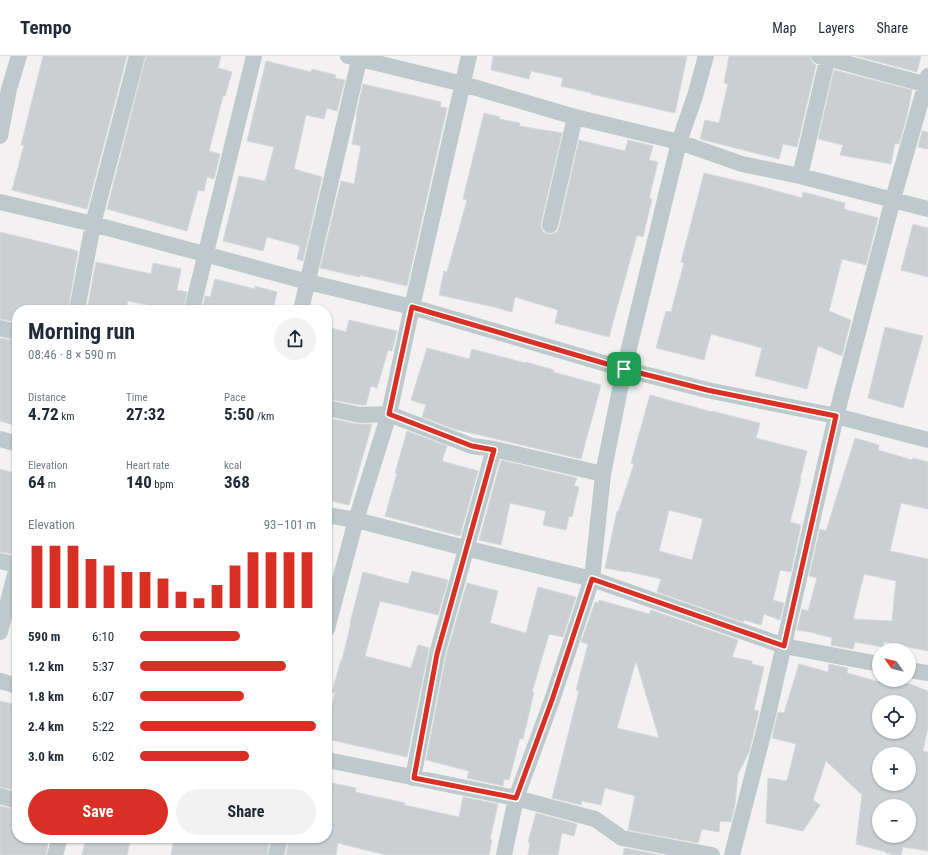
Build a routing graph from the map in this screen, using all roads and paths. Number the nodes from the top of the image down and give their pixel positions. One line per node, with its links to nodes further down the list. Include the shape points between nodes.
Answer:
1 (19, 56): 11 (street, via 9,89)
2 (137, 56): 17 (street)
3 (254, 56): 19 (street)
4 (469, 56): 9 (street)
5 (706, 56): 12 (street)
6 (356, 57): 9 (street); 20 (street)
7 (825, 57): 8 (street); 13 (street)
8 (927, 82): 14 (street)
9 (463, 84): 10 (street); 24 (street)
10 (575, 117): 12 (street); 18 (street)
11 (0, 136)
12 (679, 142): 13 (street, via 742,164); 27 (street)
13 (800, 176): 14 (street)
14 (892, 199): 16 (street); 30 (street)
15 (0, 202): 17 (street)
16 (928, 209)
17 (93, 224): 19 (street); 21 (street)
18 (550, 224)
19 (206, 254): 20 (street); 22 (street)
20 (308, 282): 23 (street); 24 (street)
21 (78, 305)
22 (193, 305)
23 (302, 305)
24 (412, 307): 27 (street); 29 (street)
25 (0, 328): 26 (street)
26 (12, 331)
27 (624, 369): 30 (street, via 707,390); 35 (street)
28 (332, 409): 29 (street, via 360,415)
29 (389, 414): 34 (street, via 472,446); 37 (street)
30 (836, 416): 32 (street); 45 (street)
31 (0, 439): 33 (street)
32 (928, 440)
33 (12, 443)
34 (494, 450): 35 (street); 38 (street)
35 (603, 474): 41 (street)
36 (332, 516): 37 (street)
37 (356, 520): 38 (street); 43 (street)
38 (465, 548): 41 (street); 52 (street, via 437,654)
39 (0, 561): 40 (street)
40 (12, 565)
41 (592, 579): 45 (street); 54 (street)
42 (12, 585): 44 (street)
43 (332, 610)
44 (0, 632)
45 (784, 646): 46 (street); 62 (street)
46 (872, 663)
47 (916, 671): 48 (street)
48 (928, 673)
49 (0, 681): 50 (street)
50 (12, 685)
51 (332, 761): 52 (street)
52 (414, 778): 54 (street)
53 (0, 796): 55 (street)
54 (516, 798): 60 (street); 61 (street, via 595,819 622,838)
55 (12, 800)
56 (59, 843): 58 (street)
57 (279, 843): 59 (street)
58 (55, 855)
59 (276, 855)
60 (504, 855)
61 (712, 855)
62 (732, 855)

